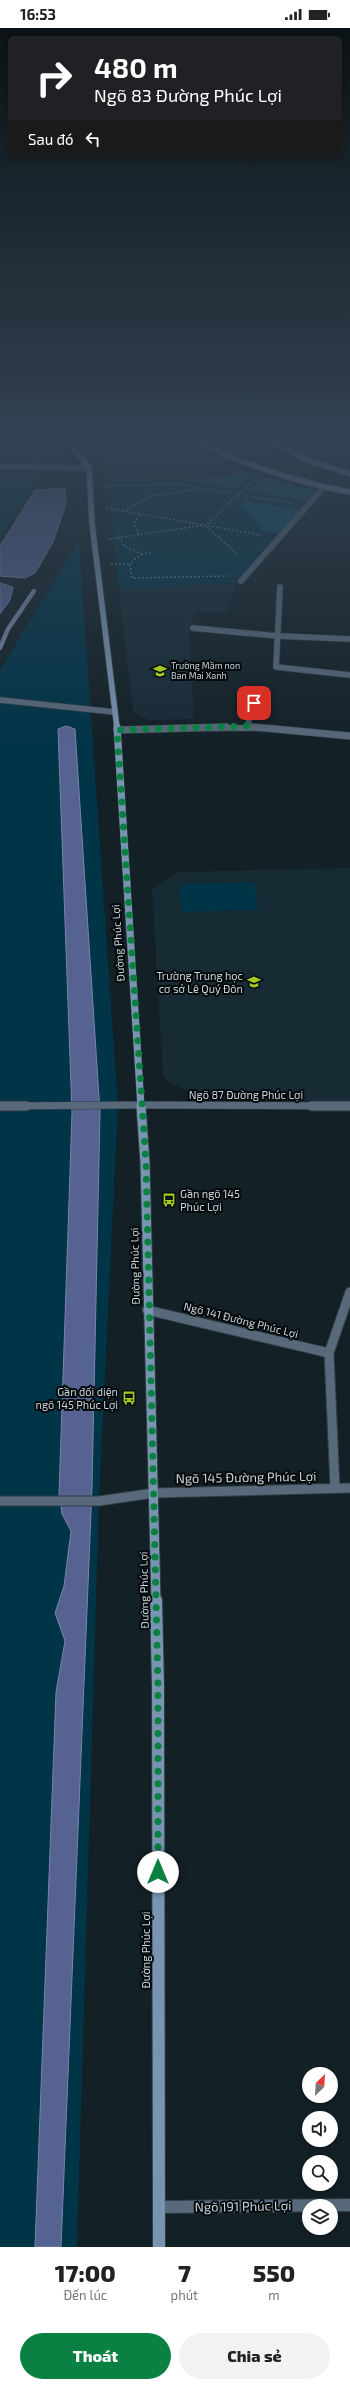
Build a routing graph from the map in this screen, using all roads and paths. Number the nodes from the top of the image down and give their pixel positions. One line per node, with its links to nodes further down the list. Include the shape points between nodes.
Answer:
1 (94, 543): 17 (street, Đường Phúc Lợi)
2 (122, 543): 6 (path, via 124,546)
3 (225, 543): 7 (path)
4 (276, 543): 8 (street)
5 (152, 553): 6 (path)
6 (141, 554): 8 (path, via 130,564 132,578)
7 (238, 555)
8 (246, 575): 9 (street)
9 (241, 581)
10 (280, 587): 12 (street)
11 (193, 628): 12 (street)
12 (278, 636): 13 (street); 14 (street, via 276,667)
13 (350, 639)
14 (350, 675)
15 (258, 691): 18 (street)
16 (0, 700): 17 (street)
17 (115, 712): 19 (street, Đường Phúc Lợi)
18 (248, 726): 19 (street); 20 (street)
19 (117, 730): 21 (street, Đường Phúc Lợi)
20 (350, 736)
21 (141, 1105): 22 (street, Ngõ 87 Đường Phúc Lợi); 23 (street, Ngõ 87 Đường Phúc Lợi); 25 (street, Đường Phúc Lợi, via 146,1163)
22 (0, 1106)
23 (350, 1106)
24 (350, 1292): 26 (street)
25 (147, 1310): 26 (street, Ngõ 141 Đường Phúc Lợi); 29 (street, Đường Phúc Lợi)
26 (329, 1353): 27 (street)
27 (335, 1488): 28 (street, Ngõ 145 Đường Phúc Lợi); 29 (street, Ngõ 145 Đường Phúc Lợi)
28 (350, 1488)
29 (154, 1493): 30 (street, Ngõ 145 Đường Phúc Lợi, via 99,1501); 32 (street, Đường Phúc Lợi, via 158,1687)
30 (0, 1501)
31 (350, 2205): 32 (street, Ngõ 191 Phúc Lợi)
32 (160, 2207): 33 (street, Đường Phúc Lợi)
33 (159, 2247)

